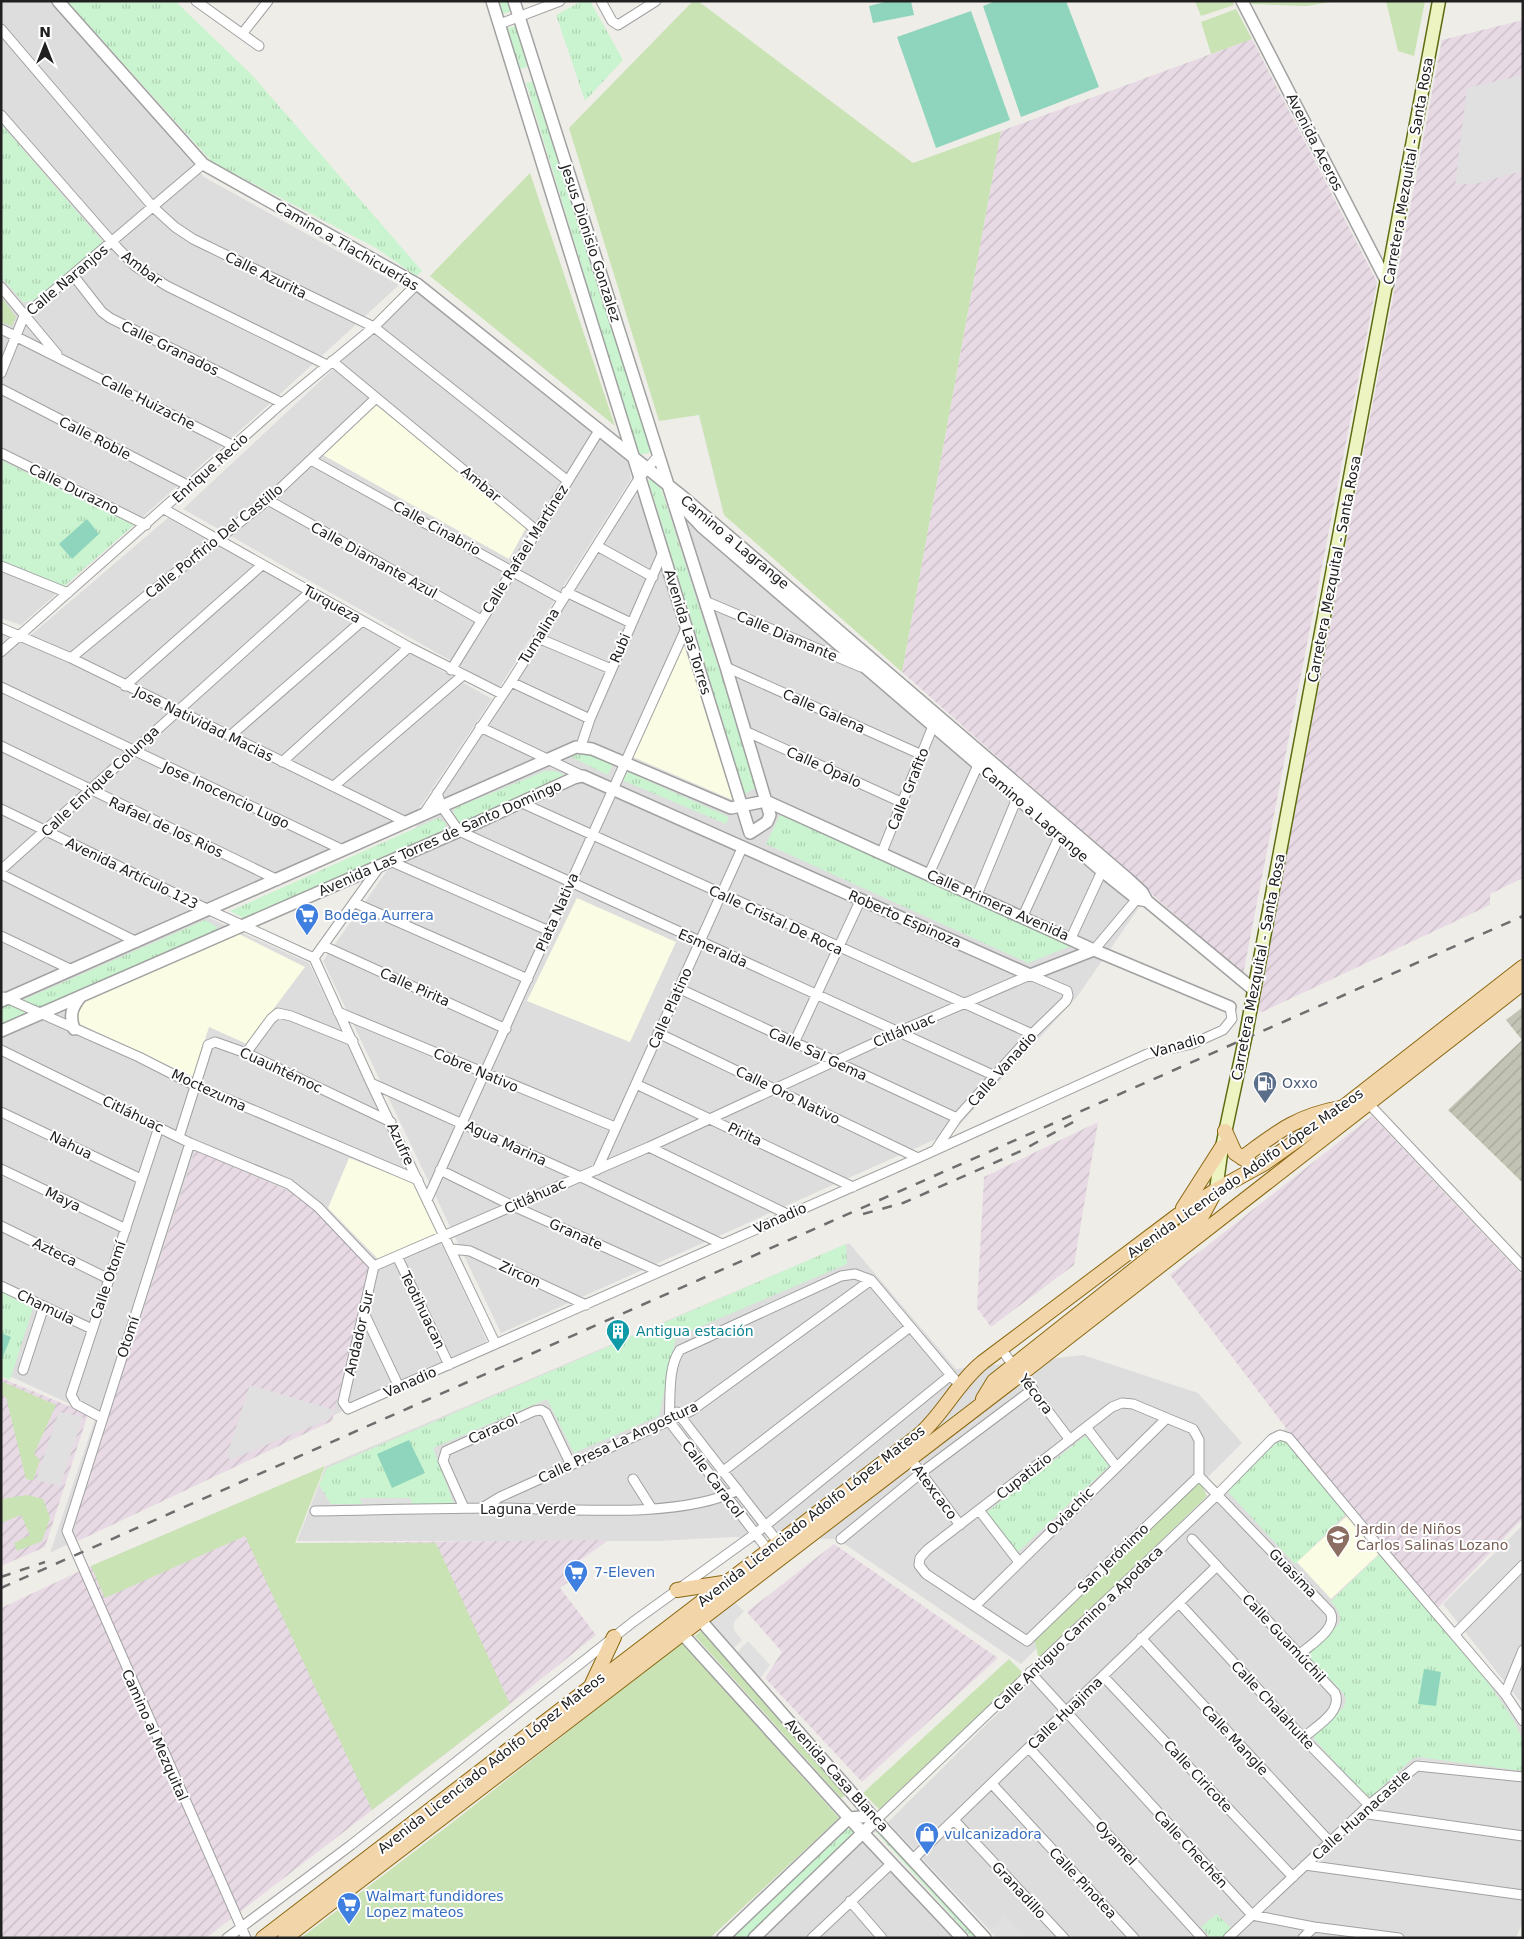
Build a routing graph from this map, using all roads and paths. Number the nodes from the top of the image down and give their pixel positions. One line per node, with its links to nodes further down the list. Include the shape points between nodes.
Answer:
1 (58, 1): 17 (street, Camino a Tlachicuerías)
2 (196, 1): 14 (street)
3 (268, 1): 14 (street)
4 (492, 1): 12 (street, Jesus Dionisio Gonzalez)
5 (514, 1): 11 (street, Jesus Dionisio Gonzalez)
6 (560, 1): 11 (street)
7 (601, 1): 8 (street, via 618,25)
8 (656, 1)
9 (1242, 1): 22 (street, Avenida Aceros)
10 (1439, 3): 22 (main road, Carretera Mezquital - Santa Rosa)
11 (519, 17): 12 (street); 37 (street, Jesus Dionisio Gonzalez)
12 (500, 24): 38 (street, Jesus Dionisio Gonzalez)
13 (1, 29): 18 (street, Calle Azurita)
14 (242, 34): 15 (street)
15 (259, 46)
16 (1, 115): 19 (street, Ambar)
17 (203, 164): 18 (street, Calle Naranjos); 21 (street, Camino a Tlachicuerías)
18 (153, 207): 19 (street, Calle Naranjos); 25 (street, Calle Azurita, via 193,239)
19 (112, 242): 20 (street, Calle Naranjos); 29 (street, Ambar, via 149,276)
20 (73, 275): 24 (street, Calle Naranjos); 33 (street, Calle Granados, via 110,318)
21 (417, 284): 25 (street, Enrique Recio); 34 (street, Camino a Tlachicuerías)
22 (1388, 284): 146 (main road, Carretera Mezquital - Santa Rosa)
23 (1, 287): 24 (street, Calle Huizache)
24 (24, 316): 27 (street, Calle Naranjos); 28 (street, Calle Huizache)
25 (374, 327): 29 (street, Enrique Recio); 42 (street, Calle Azurita)
26 (1, 329): 27 (street, Calle Huizache)
27 (16, 335): 28 (street, Calle Huizache); 30 (street, Calle Naranjos)
28 (62, 359): 35 (street, Calle Huizache)
29 (329, 363): 32 (street, Ambar); 33 (street, Enrique Recio)
30 (1, 373)
31 (1, 388): 44 (street, Calle Roble)
32 (375, 399): 39 (street, Calle Porfirio Del Castillo); 49 (street, Ambar)
33 (282, 403): 35 (street, Enrique Recio)
34 (600, 430): 38 (street, Camino a Tlachicuerías); 42 (street, Calle Rafael Martínez)
35 (234, 446): 44 (street, Enrique Recio)
36 (1, 453): 48 (street, Calle Durazno)
37 (658, 456): 40 (street, Tumalina); 43 (street, Jesus Dionisio Gonzalez)
38 (634, 457): 40 (street, Camino a Tlachicuerías); 41 (street, Avenida Las Torres)
39 (311, 460): 46 (street, Calle Porfirio Del Castillo); 55 (street, Calle Cinabrio)
40 (647, 468): 41 (street, Tumalina); 43 (street, Camino a Tlachicuerías)
41 (640, 477): 51 (street, Tumalina); 52 (street, Avenida Las Torres)
42 (568, 480): 49 (street, Calle Rafael Martínez)
43 (668, 485): 45 (street, Camino a Tlachicuerías); 60 (street, Avenida Las Torres)
44 (189, 486): 47 (street, Enrique Recio)
45 (678, 493): 74 (street, Camino a Lagrange, via 686,510 702,526); 99 (street, Camino a Lagrange)
46 (268, 500): 50 (street, Calle Porfirio Del Castillo); 61 (street, Calle Diamante Azul)
47 (164, 509): 48 (street, Enrique Recio); 50 (street, Turqueza)
48 (146, 525): 58 (street, Enrique Recio)
49 (537, 531): 55 (street, Calle Rafael Martínez)
50 (219, 540): 53 (street, Turqueza); 70 (street, Calle Porfirio Del Castillo)
51 (596, 546): 56 (street); 59 (street, Tumalina)
52 (663, 552): 56 (street, Rubi); 64 (street, Avenida Las Torres)
53 (262, 565): 57 (street, Turqueza); 77 (street)
54 (1, 566): 58 (street)
55 (512, 570): 59 (street, Calle Cinabrio); 61 (street, Calle Rafael Martínez)
56 (653, 577): 63 (street, Rubi)
57 (310, 592): 62 (street, Turqueza); 80 (street, Calle Enrique Colunga)
58 (68, 594): 66 (street, Enrique Recio)
59 (564, 595): 63 (street, Calle Cinabrio); 67 (street, Tumalina)
60 (705, 601): 71 (street, Avenida Las Torres); 74 (street, Calle Diamante)
61 (481, 620): 73 (street, Calle Rafael Martínez)
62 (362, 621): 68 (street, Turqueza); 85 (street)
63 (631, 623): 72 (street, Rubi)
64 (687, 626): 92 (street, Plata Nativa); 104 (street, Avenida Las Torres)
65 (1, 628): 66 (street, Jose Natividad Macias)
66 (21, 635): 69 (street, Enrique Recio); 70 (street, Jose Natividad Macias)
67 (538, 638): 72 (street); 76 (street, Tumalina)
68 (409, 647): 73 (street, Turqueza); 91 (street)
69 (1, 652)
70 (71, 658): 77 (street, Jose Natividad Macias)
71 (726, 667): 84 (street, Avenida Las Torres); 89 (street, Calle Galena)
72 (611, 669): 81 (street, Rubi)
73 (451, 670): 75 (street, Turqueza)
74 (870, 670): 82 (street, Camino a Lagrange)
75 (462, 676): 79 (street, Turqueza); 95 (street)
76 (510, 682): 79 (street, Tumalina); 81 (street)
77 (125, 686): 80 (street, Jose Natividad Macias)
78 (1, 688): 88 (street, Jose Inocencio Lugo)
79 (502, 694): 83 (street, Tumalina)
80 (176, 711): 85 (street, Jose Natividad Macias); 88 (street, Calle Enrique Colunga)
81 (590, 719): 87 (street, Rubi)
82 (933, 726): 89 (street, Calle Grafito); 93 (street, Camino a Lagrange)
83 (480, 728): 90 (street); 98 (street, Tumalina)
84 (745, 731): 100 (street, Avenida Las Torres); 102 (street, Calle Ópalo)
85 (230, 736): 91 (street, Jose Natividad Macias)
86 (1, 746): 97 (street, Rafael de los Rios)
87 (581, 746): 90 (street, Avenida Las Torres de Santo Domingo); 92 (street)
88 (133, 750): 97 (street, Calle Enrique Colunga); 114 (street, Jose Inocencio Lugo)
89 (922, 755): 102 (street, Calle Grafito)
90 (550, 760): 94 (street); 103 (street, Avenida Las Torres de Santo Domingo)
91 (282, 762): 95 (street, Jose Natividad Macias)
92 (624, 764): 96 (street, Plata Nativa); 104 (street, via 731,808)
93 (978, 765): 99 (street, Camino a Lagrange); 120 (street)
94 (583, 776): 96 (street); 101 (street, Avenida Las Torres de Santo Domingo)
95 (334, 786): 107 (street, Jose Natividad Macias)
96 (613, 789): 111 (street, Plata Nativa); 113 (street)
97 (89, 790): 108 (street, Calle Enrique Colunga); 121 (street, Rafael de los Rios)
98 (437, 793): 103 (street); 106 (street, Tumalina)
99 (1021, 794): 112 (street, Camino a Lagrange); 124 (street); 125 (street, Camino a Lagrange)
100 (766, 801): 104 (street); 110 (street, Avenida Las Torres, via 770,818); 115 (street, Calle Primera Avenida)
101 (522, 803): 109 (street, Avenida Las Torres de Santo Domingo); 111 (street, Calle Cristal De Roca)
102 (902, 803): 115 (street, Calle Grafito)
103 (442, 806): 106 (street, Avenida Las Torres de Santo Domingo); 109 (street)
104 (742, 806): 110 (street, Avenida Las Torres)
105 (1, 810): 108 (street, Avenida Artículo 123)
106 (422, 815): 107 (street, Avenida Las Torres de Santo Domingo)
107 (406, 822): 114 (street, Avenida Las Torres de Santo Domingo)
108 (46, 831): 117 (street, Calle Enrique Colunga); 128 (street, Avenida Artículo 123)
109 (458, 831): 116 (street, Avenida Las Torres de Santo Domingo); 122 (street, Esmeralda)
110 (750, 833): 113 (street, Avenida Las Torres)
111 (591, 834): 122 (street, Plata Nativa); 123 (street, Calle Cristal De Roca)
112 (1060, 835): 118 (street, Camino a Lagrange); 129 (street)
113 (742, 846): 123 (street, Calle Platino); 126 (street, Roberto Espinoza)
114 (343, 850): 121 (street, Avenida Las Torres de Santo Domingo)
115 (882, 852): 120 (street, Calle Primera Avenida)
116 (385, 864): 127 (street); 130 (street, Avenida Las Torres de Santo Domingo); 131 (street)
117 (1, 870)
118 (1102, 871): 125 (street, Camino a Lagrange); 133 (street)
119 (1, 874): 134 (street)
120 (929, 874): 124 (street, Calle Primera Avenida)
121 (278, 880): 128 (street, Avenida Las Torres de Santo Domingo)
122 (569, 882): 131 (street, Plata Nativa); 135 (street, Esmeralda)
123 (721, 894): 135 (street, Calle Platino); 137 (street, Calle Cristal De Roca)
124 (977, 896): 129 (street, Calle Primera Avenida)
125 (1142, 897): 138 (street); 146 (street, Camino a Lagrange)
126 (861, 899): 137 (street); 142 (street, Roberto Espinoza)
127 (355, 903): 136 (street); 143 (street)
128 (209, 910): 130 (street, Avenida Artículo 123); 134 (street, Avenida Las Torres de Santo Domingo)
129 (1023, 916): 133 (street, Calle Primera Avenida)
130 (242, 925): 139 (street, Avenida Artículo 123); 149 (street, Avenida Las Torres de Santo Domingo)
131 (547, 930): 143 (street, Plata Nativa)
132 (1, 936): 141 (street)
133 (1071, 938): 138 (street, Calle Primera Avenida)
134 (137, 942): 141 (street, Avenida Las Torres de Santo Domingo)
135 (700, 942): 145 (street, Calle Platino); 148 (street, Esmeralda)
136 (324, 946): 139 (street); 156 (street, Calle Pirita)
137 (838, 948): 148 (street); 151 (street, Calle Cristal De Roca)
138 (1094, 950): 142 (street, Citláhuac); 152 (street, Calle Primera Avenida)
139 (314, 958): 153 (street, Azufre)
140 (1523, 967): 173 (main road, Avenida Licenciado Adolfo López Mateos)
141 (72, 970): 150 (street, Avenida Las Torres de Santo Domingo)
142 (1030, 976): 147 (street, Roberto Espinoza); 151 (street, Citláhuac)
143 (528, 979): 156 (street, Plata Nativa)
144 (1523, 984): 172 (main road, Avenida Licenciado Adolfo López Mateos)
145 (678, 988): 159 (street, Calle Platino); 162 (street, Calle Sal Gema)
146 (1254, 990): 181 (main road, Carretera Mezquital - Santa Rosa)
147 (1066, 992): 160 (street, Calle Vanadio, via 1066,1001)
148 (815, 994): 158 (street, Esmeralda); 162 (street)
149 (81, 996): 154 (street, Avenida Las Torres de Santo Domingo); 155 (street, via 72,1011)
150 (3, 998): 154 (street, Moctezuma)
151 (963, 1005): 158 (street, Citláhuac); 160 (street, Calle Cristal De Roca)
152 (1230, 1007): 186 (street, Vanadio, via 1232,1019 1223,1030 1192,1044 1147,1054)
153 (338, 1012): 161 (street, Azufre); 166 (street, Cobre Nativo)
154 (40, 1014): 155 (street, Moctezuma); 157 (street, Avenida Las Torres de Santo Domingo)
155 (74, 1029): 170 (street, Moctezuma, via 139,1056)
156 (506, 1029): 166 (street, Plata Nativa)
157 (1, 1031)
158 (898, 1032): 165 (street, Citláhuac); 167 (street, Esmeralda)
159 (658, 1033): 169 (street, Calle Platino); 171 (street, Calle Oro Nativo)
160 (1032, 1034): 167 (street, Calle Vanadio)
161 (353, 1041): 164 (street, via 291,1016 278,1014); 168 (street, Azufre)
162 (794, 1043): 165 (street, Calle Sal Gema)
163 (1, 1050): 179 (street, Citláhuac)
164 (246, 1053): 170 (street, Cuauhtémoc, via 211,1042); 177 (street, Cuauhtémoc)
165 (834, 1061): 171 (street, Citláhuac); 176 (street, Calle Sal Gema)
166 (485, 1074): 178 (street, Plata Nativa); 180 (street, Cobre Nativo)
167 (995, 1076): 176 (street, Calle Vanadio)
168 (371, 1083): 177 (street, Azufre); 178 (street, Agua Marina)
169 (636, 1084): 175 (street, Pirita); 180 (street, Calle Platino)
170 (194, 1086): 182 (street); 195 (street, Moctezuma)
171 (774, 1088): 175 (street, Citláhuac); 187 (street, Calle Oro Nativo)
172 (1369, 1104): 199 (main road, Avenida Licenciado Adolfo López Mateos); 210 (street)
173 (1343, 1108): 188 (main road, via 1316,1113 1295,1122); 189 (main road, Avenida Licenciado Adolfo López Mateos)
174 (1, 1112): 194 (street, Nahua)
175 (710, 1117): 184 (street, Citláhuac); 196 (street, Pirita)
176 (957, 1118): 186 (street, Calle Vanadio)
177 (391, 1122): 195 (street, Azufre)
178 (461, 1122): 191 (street, Plata Nativa); 193 (street, Agua Marina)
179 (159, 1127): 182 (street, Citláhuac); 194 (street, Calle Otomí)
180 (615, 1127): 192 (street, Calle Platino)
181 (1225, 1131): 185 (main road, Carretera Mezquital - Santa Rosa); 188 (main road, via 1231,1147)
182 (179, 1137): 183 (street, Citláhuac)
183 (190, 1143): 209 (street, Citláhuac, via 289,1184 318,1206); 231 (street, Otomí)
184 (649, 1147): 192 (street, Citláhuac); 201 (street)
185 (1222, 1148): 197 (main road, Carretera Mezquital - Santa Rosa); 202 (main road)
186 (936, 1149): 187 (street, Vanadio)
187 (918, 1158): 196 (street, Vanadio)
188 (1242, 1158): 189 (main road)
189 (1265, 1163): 197 (main road, Avenida Licenciado Adolfo López Mateos)
190 (1, 1169): 204 (street, Maya)
191 (440, 1170): 198 (street, Plata Nativa); 200 (street, Granate)
192 (597, 1170): 193 (street, Citláhuac)
193 (580, 1177): 200 (street, Citláhuac); 206 (street, Agua Marina)
194 (141, 1179): 204 (street, Calle Otomí)
195 (418, 1180): 198 (street, Azufre)
196 (853, 1187): 201 (street, Vanadio)
197 (1216, 1190): 199 (main road, via 1229,1200); 202 (main road, Avenida Licenciado Adolfo López Mateos); 224 (main road, via 1207,1210 1194,1223)
198 (428, 1198): 205 (street, Azufre)
199 (1242, 1202): 224 (main road, Avenida Licenciado Adolfo López Mateos)
200 (513, 1206): 205 (street, Citláhuac); 211 (street, Granate)
201 (787, 1214): 206 (street, Vanadio)
202 (1177, 1216): 221 (main road, Avenida Licenciado Adolfo López Mateos)
203 (1, 1226): 212 (street, Azteca)
204 (126, 1229): 212 (street, Calle Otomí)
205 (446, 1236): 207 (street, Azufre); 208 (street, Citláhuac)
206 (722, 1244): 211 (street, Vanadio)
207 (452, 1249): 215 (street, Zircon, via 470,1251); 220 (street, Azufre)
208 (397, 1256): 209 (street, Citláhuac); 222 (street, Teotihuacan)
209 (374, 1266): 217 (street, Andador Sur)
210 (1523, 1267)
211 (658, 1271): 215 (street, Vanadio)
212 (109, 1279): 219 (street, Calle Otomí)
213 (871, 1280): 218 (street); 229 (street, via 855,1274 841,1276 687,1345 675,1360); 230 (street, Calle Presa La Angostura, via 706,1401)
214 (1, 1286): 216 (street, Chamula)
215 (586, 1304): 220 (street, Vanadio)
216 (44, 1306): 219 (street, Chamula); 223 (street)
217 (364, 1313): 226 (street); 228 (street, Andador Sur)
218 (910, 1327): 225 (street); 239 (street)
219 (92, 1329): 231 (street, Calle Otomí, via 71,1397 76,1404)
220 (495, 1343): 222 (street, Vanadio)
221 (1001, 1348): 224 (street, Yécora); 225 (main road, Avenida Licenciado Adolfo López Mateos)
222 (449, 1364): 226 (street, Vanadio)
223 (22, 1370)
224 (1017, 1370): 227 (street, Yécora); 236 (main road, Avenida Licenciado Adolfo López Mateos, via 994,1381 981,1404)
225 (955, 1380): 252 (street); 257 (main road, Avenida Licenciado Adolfo López Mateos, via 923,1432)
226 (399, 1387): 228 (street, Vanadio, via 352,1408 346,1408)
227 (1033, 1389): 235 (street, Yécora); 240 (street)
228 (344, 1401)
229 (670, 1405): 230 (street, Calle Caracol); 233 (street)
230 (680, 1416): 233 (street, Calle Presa La Angostura); 239 (street, Calle Caracol)
231 (102, 1418): 253 (street, Otomí)
232 (1167, 1418): 234 (street, Cupatizio, via 1133,1404 1122,1403); 238 (street, Oviachic); 241 (street, Cupatizio, via 1195,1431 1199,1440)
233 (669, 1421): 237 (street, Calle Presa La Angostura); 245 (street, Calle Caracol)
234 (1086, 1427): 235 (street, Cupatizio); 238 (street)
235 (1070, 1440): 249 (street, Cupatizio)
236 (910, 1458): 240 (street, Atexcaco); 265 (main road, Avenida Licenciado Adolfo López Mateos)
237 (570, 1465): 246 (street, Caracol, via 546,1413 534,1411 446,1451 443,1461); 247 (street, Calle Presa La Angostura)
238 (1116, 1466): 258 (street, Oviachic)
239 (722, 1472): 243 (street, Calle Caracol)
240 (921, 1473): 251 (street, Atexcaco); 255 (street)
241 (1199, 1476): 244 (street); 270 (street, San Jerónimo)
242 (633, 1479): 248 (street)
243 (738, 1490): 245 (street, Laguna Verde); 252 (street, Calle Caracol)
244 (1218, 1494): 267 (street, Calle Antiguo Camino a Apodaca, via 1272,1439 1280,1435 1288,1438); 272 (street, Guasima, via 1332,1615 1329,1627); 273 (street, Calle Antiguo Camino a Apodaca)
245 (727, 1496): 248 (street, Laguna Verde, via 704,1503); 254 (street, Calle Caracol)
246 (464, 1508): 247 (street, Laguna Verde); 250 (street, Laguna Verde)
247 (482, 1508): 248 (street, Laguna Verde)
248 (652, 1509)
249 (979, 1510): 251 (street, Cupatizio); 258 (street, Atexcaco)
250 (315, 1511)
251 (960, 1525): 264 (street, Cupatizio, via 922,1555 919,1565 922,1572)
252 (764, 1526): 254 (street); 257 (street, Calle Caracol)
253 (67, 1531): 300 (street, Camino al Mezquital)
254 (755, 1534): 257 (street, Calle Caracol); 262 (street)
255 (841, 1539)
256 (1192, 1539): 260 (street, Calle Guamúchil)
257 (773, 1546): 261 (main road, Avenida Licenciado Adolfo López Mateos)
258 (1019, 1562): 264 (street, Oviachic)
259 (1523, 1565): 267 (street)
260 (1217, 1566): 263 (street, Calle Huajima); 272 (street, Calle Guamúchil)
261 (726, 1582): 262 (main road); 265 (main road, Avenida Licenciado Adolfo López Mateos)
262 (677, 1590): 268 (street)
263 (1178, 1604): 269 (street, Calle Huajima); 279 (street, Calle Chalahuite)
264 (975, 1606): 270 (street, Cupatizio)
265 (695, 1614): 266 (main road, Avenida Licenciado Adolfo López Mateos); 283 (street, Avenida Casa Blanca)
266 (677, 1628): 275 (main road, Avenida Licenciado Adolfo López Mateos); 287 (street, Avenida Casa Blanca); 305 (main road, Avenida Licenciado Adolfo López Mateos)
267 (1454, 1634): 276 (street)
268 (614, 1637): 275 (main road); 300 (street, via 351,1845)
269 (1141, 1638): 274 (street, Calle Huajima); 291 (street, Calle Mangle)
270 (1027, 1641)
271 (1523, 1650): 276 (street)
272 (1300, 1654): 279 (street, Calle Guamúchil, via 1332,1690 1337,1701 1331,1713)
273 (1030, 1672): 277 (street, Calle Chechén); 286 (street, Calle Antiguo Camino a Apodaca)
274 (1103, 1676): 277 (street, Calle Huajima); 295 (street, Calle Ciricote)
275 (591, 1686): 304 (main road, Avenida Licenciado Adolfo López Mateos)
276 (1505, 1694): 278 (street)
277 (1067, 1713): 280 (street, Calle Huajima); 298 (street, Calle Chechén)
278 (1523, 1721)
279 (1303, 1738): 284 (street, Calle Chalahuite)
280 (1029, 1748): 282 (street, Calle Huajima); 314 (street, Oyamel)
281 (1523, 1777): 284 (street, Calle Huanacastle, via 1419,1766)
282 (992, 1784): 288 (street, Calle Huajima); 313 (street, Calle Pinotea)
283 (851, 1792): 286 (street, Avenida Casa Blanca); 287 (street)
284 (1369, 1805): 285 (street, Calle Huanacastle)
285 (1361, 1813): 290 (street); 291 (street, Calle Huanacastle)
286 (877, 1817): 287 (street); 289 (street, Calle Antiguo Camino a Apodaca); 292 (street, Avenida Casa Blanca)
287 (853, 1818): 289 (street); 306 (street)
288 (954, 1820): 292 (street, Calle Huajima); 312 (street, Granadillo)
289 (862, 1832): 293 (street, Avenida Casa Blanca); 307 (street, Calle Antiguo Camino a Apodaca)
290 (1523, 1836)
291 (1330, 1842): 294 (street, Calle Huanacastle)
292 (913, 1859): 311 (street, Avenida Casa Blanca)
293 (892, 1863): 297 (street); 310 (street, Avenida Casa Blanca)
294 (1305, 1865): 295 (street, Calle Huanacastle); 296 (street)
295 (1292, 1877): 298 (street, Calle Huanacastle)
296 (1523, 1895)
297 (850, 1902): 308 (street); 309 (street)
298 (1252, 1915): 299 (street); 315 (street, Calle Huanacastle)
299 (1314, 1927): 301 (street); 316 (street)
300 (239, 1928): 302 (street); 303 (street, Camino al Mezquital)
301 (1380, 1936): 317 (street)
302 (227, 1938)
303 (246, 1938)
304 (263, 1938)
305 (285, 1938)
306 (724, 1938)
307 (754, 1938)
308 (812, 1938)
309 (882, 1938)
310 (962, 1938)
311 (985, 1938)
312 (1064, 1938)
313 (1134, 1938)
314 (1202, 1938)
315 (1228, 1938)
316 (1303, 1938)
317 (1399, 1938)

